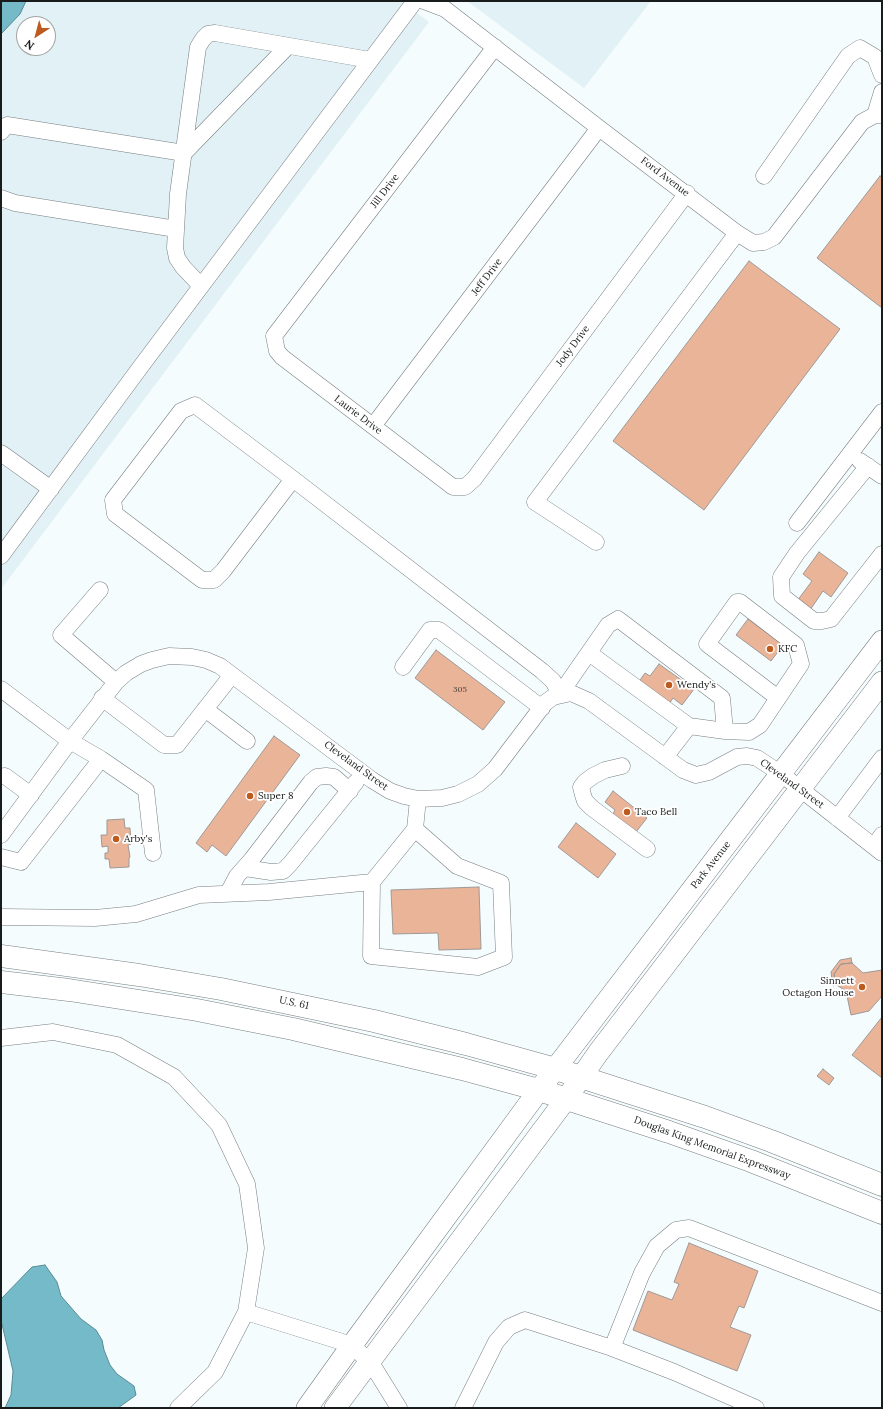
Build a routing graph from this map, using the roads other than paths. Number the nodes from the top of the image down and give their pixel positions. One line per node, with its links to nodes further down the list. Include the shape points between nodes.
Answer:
1 (414, 1): 5 (street)
2 (424, 1): 4 (street, Ford Avenue, via 445,8)
3 (288, 46): 5 (street); 11 (street); 11 (street, via 215,33 208,34 203,39 198,47)
4 (496, 46): 9 (street, Ford Avenue); 18 (street, Jill Drive)
5 (370, 60): 17 (street)
6 (882, 75): 12 (street, via 875,57 860,48 848,56)
7 (882, 92): 8 (street)
8 (878, 115): 16 (street, Ford Avenue, via 862,122 774,237 764,242 753,243)
9 (599, 128): 13 (street, Ford Avenue); 20 (street, Jeff Drive)
10 (1, 132): 11 (street, via 7,125)
11 (184, 153): 15 (street)
12 (764, 176)
13 (687, 194): 16 (street, Ford Avenue); 26 (street, Jody Drive, via 474,479 465,487)
14 (1, 198): 15 (street, via 15,203)
15 (176, 229): 17 (street, via 177,258 182,267)
16 (737, 233): 29 (street, via 535,502)
17 (201, 286): 27 (street)
18 (274, 336): 20 (street, Laurie Drive, via 277,351 282,357)
19 (882, 412): 22 (street)
20 (373, 426): 26 (street, Laurie Drive)
21 (1, 453): 27 (street)
22 (850, 454): 23 (street); 28 (street)
23 (868, 466): 24 (street); 30 (street, via 796,553 781,577 782,596 814,620 831,619)
24 (882, 476)
25 (293, 479): 25 (street, via 214,580 202,580 115,514 113,500 181,411 195,405); 40 (street, via 542,671)
26 (453, 487)
27 (51, 489): 31 (street)
28 (797, 523)
29 (596, 542)
30 (882, 554)
31 (1, 556)
32 (100, 590): 37 (street, via 61,635)
33 (882, 641): 54 (main road, Park Avenue)
34 (589, 652): 40 (street); 45 (street); 46 (street, via 608,625 618,619 722,698)
35 (403, 667): 43 (street, via 430,630 439,630)
36 (232, 675): 37 (street, Cleveland Street, via 206,660 169,656 141,664 126,672); 44 (street); 53 (street, Cleveland Street)
37 (116, 682): 41 (street, Cleveland Street)
38 (882, 682): 56 (main road)
39 (1, 689): 47 (street)
40 (560, 694): 43 (street, Cleveland Street, via 545,703); 49 (street, Cleveland Street, via 571,693 589,701)
41 (102, 698): 44 (street, via 164,745 177,745); 47 (street, Cleveland Street)
42 (778, 698): 42 (street, via 801,664 796,645 737,602 707,644); 46 (street, via 760,725 749,732)
43 (542, 708): 59 (street, Cleveland Street, via 495,769 478,784 458,794)
44 (205, 709): 48 (street)
45 (689, 726): 46 (street); 49 (street)
46 (725, 731)
47 (70, 740): 51 (street); 58 (street, Cleveland Street)
48 (247, 741)
49 (665, 757): 54 (street, Cleveland Street, via 683,770 696,775 746,756 757,758)
50 (882, 758): 60 (street)
51 (101, 759): 65 (street, via 146,790); 66 (street, via 21,862)
52 (622, 766): 64 (street, via 604,770 584,782 582,795 592,808)
53 (364, 773): 57 (street); 59 (street, Cleveland Street, via 390,791)
54 (780, 773): 56 (street, Cleveland Street); 74 (main road, Park Avenue)
55 (5, 780): 58 (street)
56 (800, 789): 60 (street, Cleveland Street); 75 (main road)
57 (350, 791): 67 (street, via 283,871); 67 (street, via 334,777 317,777)
58 (31, 794): 62 (street, Cleveland Street)
59 (418, 799): 61 (street)
60 (837, 818): 63 (street, Cleveland Street)
61 (415, 829): 68 (street); 68 (street, via 457,866 501,883 504,957 478,967 371,956)
62 (2, 831)
63 (879, 845)
64 (647, 849)
65 (153, 853)
66 (1, 857)
67 (244, 868): 69 (street)
68 (372, 882): 69 (street)
69 (228, 894): 70 (street, via 199,894 136,914 95,918)
70 (1, 917)
71 (1, 956): 74 (highway, U.S. 61, via 140,975 295,1003 466,1044)
72 (1, 982): 76 (highway, via 144,1002 286,1028)
73 (1, 1038): 81 (street, via 52,1032 117,1045 174,1077 219,1125 247,1184 256,1248)
74 (556, 1069): 75 (highway, U.S. 61); 76 (main road, Park Avenue)
75 (581, 1077): 77 (main road); 78 (highway, via 771,1141)
76 (539, 1090): 77 (highway, Douglas King Memorial Expressway); 82 (main road, Park Avenue)
77 (566, 1099): 79 (highway, Douglas King Memorial Expressway, via 744,1159); 84 (main road)
78 (882, 1185)
79 (882, 1213)
80 (882, 1303): 83 (street, via 689,1228 676,1230 657,1246 642,1272)
81 (246, 1312): 82 (street); 85 (street, via 215,1372)
82 (352, 1345): 84 (street); 86 (main road, Park Avenue)
83 (612, 1348): 89 (street, via 525,1320 509,1327 496,1342); 90 (street)
84 (369, 1362): 87 (main road); 88 (street)
85 (178, 1408)
86 (308, 1408)
87 (335, 1408)
88 (399, 1408)
89 (463, 1408)
90 (756, 1408)

